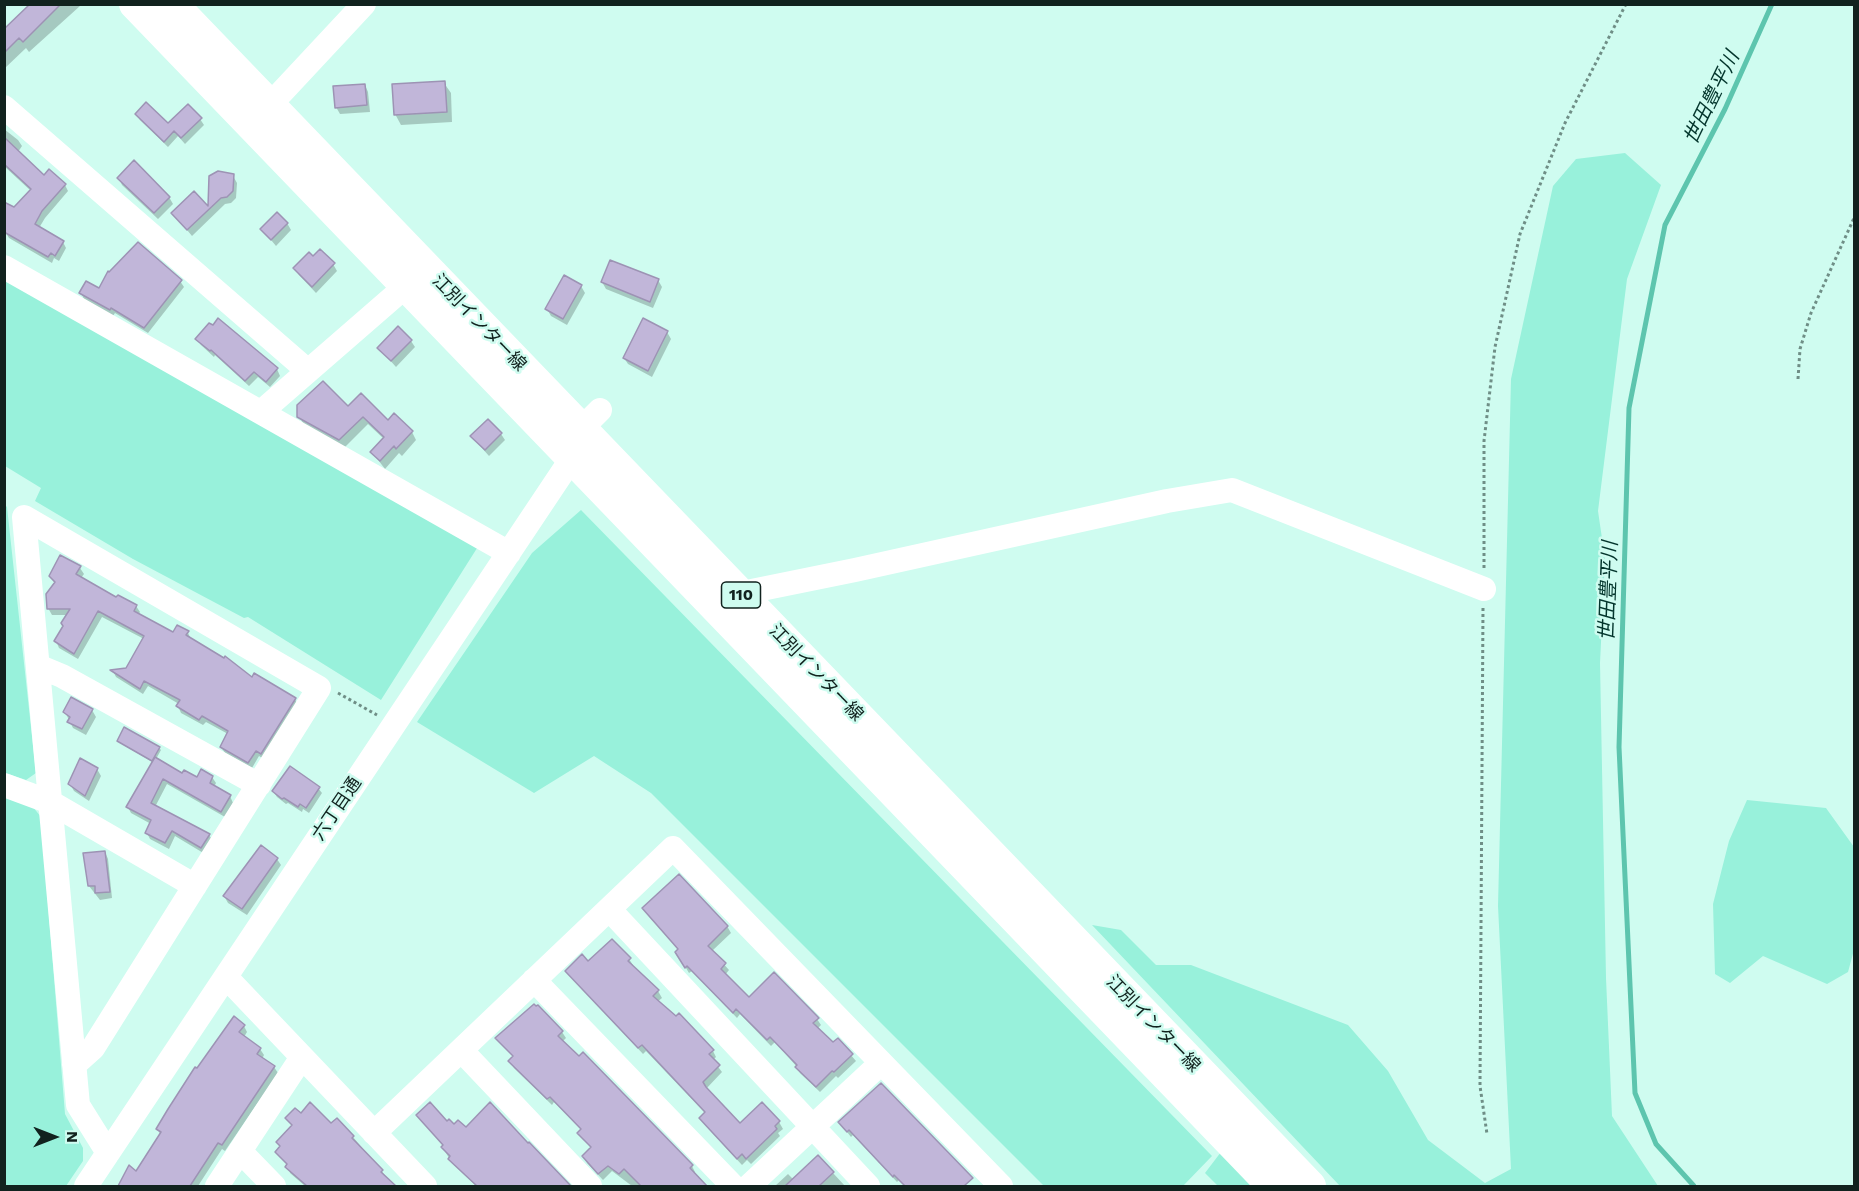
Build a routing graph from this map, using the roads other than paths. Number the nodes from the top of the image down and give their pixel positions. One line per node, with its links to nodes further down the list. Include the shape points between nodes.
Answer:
1 (135, 4): 7 (main road, 江別インター線 / 110)
2 (172, 4): 10 (main road, 江別インター線 / 110)
3 (364, 4): 4 (street)
4 (281, 93)
5 (4, 107): 8 (street)
6 (4, 267): 9 (street)
7 (406, 286): 8 (street); 11 (main road, 江別インター線 / 110)
8 (308, 371): 9 (street)
9 (261, 412): 12 (street)
10 (590, 419): 11 (street, 六丁目通); 14 (main road, 江別インター線 / 110)
11 (572, 458): 12 (street, 六丁目通); 15 (main road, 江別インター線 / 110)
12 (509, 553): 22 (street, 六丁目通)
13 (1484, 589): 14 (street, via 1232,490)
14 (740, 593): 15 (street); 42 (main road, 江別インター線 / 110)
15 (707, 599): 41 (main road, 江別インター線 / 110)
16 (38, 666): 18 (street); 18 (street, via 24,517 319,688); 19 (street)
17 (4, 785): 19 (street)
18 (258, 785): 20 (street)
19 (50, 802): 20 (street); 27 (street)
20 (195, 886): 27 (street, via 93,1048)
21 (609, 909): 23 (street); 26 (street, via 673,848); 28 (street)
22 (226, 977): 25 (street); 31 (street, 六丁目通)
23 (534, 980): 24 (street); 37 (street)
24 (461, 1050): 29 (street); 36 (street)
25 (302, 1057): 29 (street); 30 (street)
26 (881, 1063): 28 (street); 40 (street)
27 (74, 1065): 31 (street, via 78,1106)
28 (812, 1128): 38 (street); 39 (street)
29 (374, 1133): 35 (street)
30 (240, 1151): 33 (street); 34 (street)
31 (108, 1153): 32 (street, 六丁目通)
32 (86, 1186)
33 (217, 1186)
34 (274, 1186)
35 (425, 1186)
36 (590, 1186)
37 (733, 1186)
38 (749, 1186)
39 (868, 1186)
40 (1001, 1186)
41 (1273, 1186)
42 (1310, 1186)

